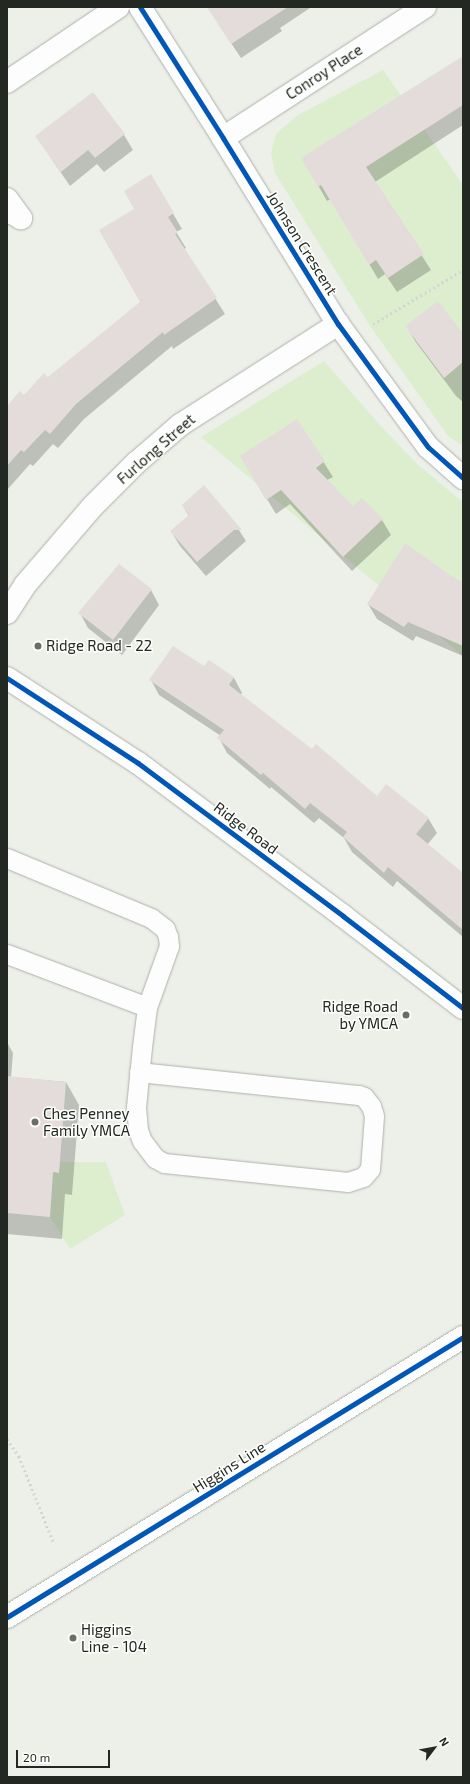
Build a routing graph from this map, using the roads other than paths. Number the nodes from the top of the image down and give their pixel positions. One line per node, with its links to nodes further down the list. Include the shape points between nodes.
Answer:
1 (118, 7): 4 (street)
2 (140, 7): 5 (street, Johnson Crescent)
3 (418, 9): 5 (street, Conroy Place)
4 (7, 82)
5 (223, 138): 8 (street, Johnson Crescent)
6 (7, 199): 7 (street, via 21,218)
7 (7, 211)
8 (344, 332): 9 (street, Johnson Crescent, via 428,447); 10 (street, Furlong Street, via 180,425 136,463 93,506 25,586)
9 (463, 478)
10 (7, 613)
11 (7, 678): 15 (street, Ridge Road, via 138,763)
12 (7, 858): 14 (lane, via 151,918 165,929 169,946)
13 (7, 954): 14 (lane)
14 (147, 1007): 16 (lane)
15 (463, 1008)
16 (139, 1072): 16 (lane, via 136,1107 138,1130 148,1150 164,1163 348,1182 363,1177 370,1169 374,1116 371,1106 364,1097)
17 (463, 1336): 18 (street, Higgins Line)
18 (7, 1618)

